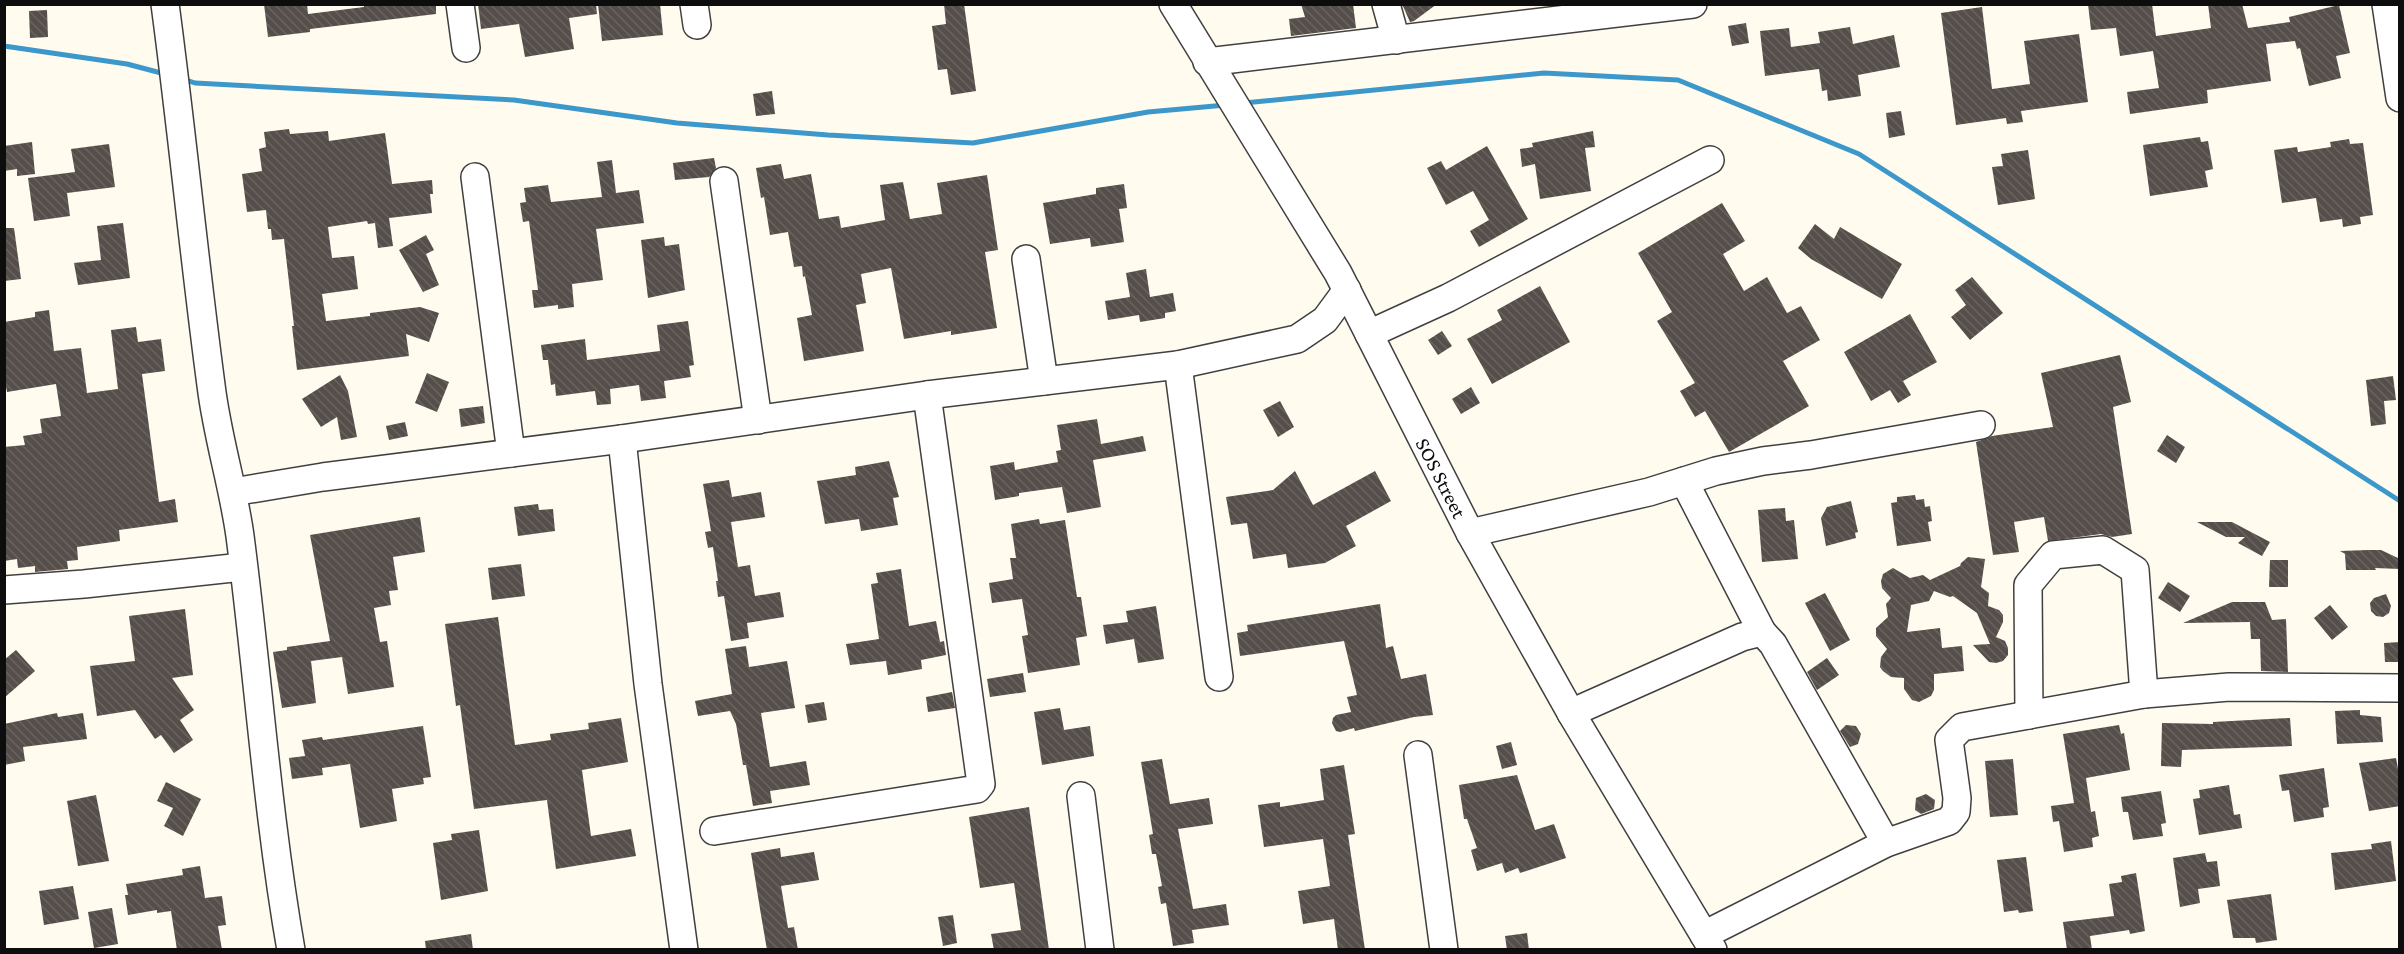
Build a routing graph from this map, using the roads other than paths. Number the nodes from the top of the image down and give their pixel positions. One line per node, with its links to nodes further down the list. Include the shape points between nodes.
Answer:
1 (165, 4): 25 (street, via 211,387)
2 (460, 4): 8 (street)
3 (1173, 4): 9 (street, SOS Street)
4 (1386, 4): 7 (street)
5 (2386, 4): 10 (street)
6 (1681, 5): 7 (street)
7 (1396, 40): 9 (street)
8 (466, 48)
9 (1207, 62): 15 (street, SOS Street)
10 (2400, 98)
11 (1710, 160): 16 (street, via 1448,298)
12 (475, 177): 23 (street)
13 (724, 181): 20 (street)
14 (1026, 259): 18 (street)
15 (1347, 290): 16 (street, SOS Street); 17 (street, via 1325,320 1297,339)
16 (1369, 334): 26 (street, SOS Street)
17 (1178, 364): 18 (street); 30 (street)
18 (1044, 381): 19 (street)
19 (927, 395): 20 (street); 37 (street, via 981,784 976,789)
20 (758, 420): 22 (street)
21 (1981, 425): 24 (street, via 1763,461)
22 (622, 439): 23 (street); 41 (street, via 648,684)
23 (511, 453): 25 (street)
24 (1684, 481): 26 (street); 29 (street)
25 (233, 492): 27 (street)
26 (1470, 533): 33 (street, SOS Street)
27 (242, 567): 28 (street); 40 (street)
28 (4, 590)
29 (1762, 632): 33 (street, via 1742,637); 38 (street, via 1773,644)
30 (1219, 677)
31 (2400, 688): 32 (street, via 2229,687)
32 (2144, 694): 34 (street); 34 (street, via 2135,570 2103,550 2053,555 2028,585)
33 (1571, 713): 39 (street, SOS Street)
34 (2029, 715): 38 (street, via 1962,727 1955,733 1949,740 1956,812 1948,821)
35 (1418, 755): 43 (street)
36 (1081, 796): 42 (street)
37 (714, 831)
38 (1886, 843): 39 (street)
39 (1709, 942)
40 (291, 950)
41 (684, 950)
42 (1101, 950)
43 (1444, 950)

